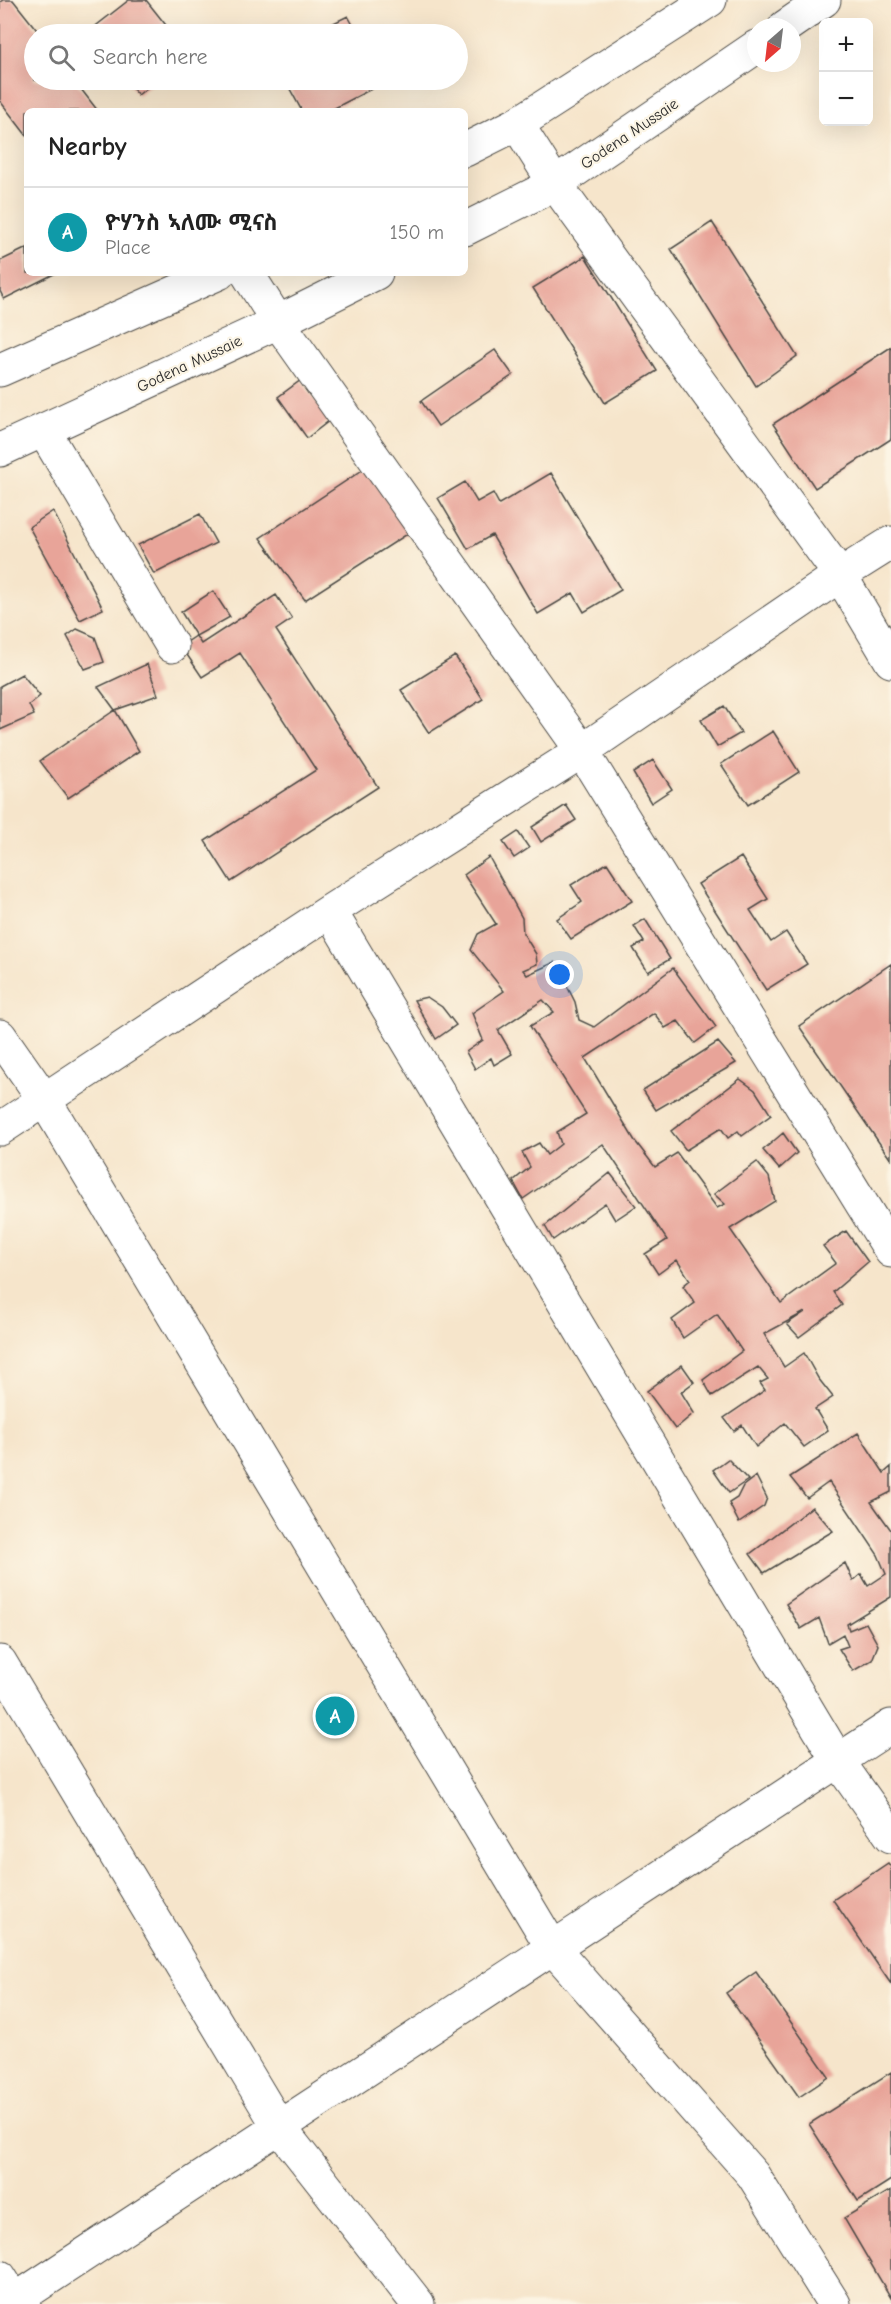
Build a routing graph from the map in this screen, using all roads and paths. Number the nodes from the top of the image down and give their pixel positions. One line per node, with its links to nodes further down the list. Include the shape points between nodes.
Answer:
1 (710, 0): 5 (street)
2 (824, 0): 3 (street)
3 (798, 18)
4 (747, 52): 7 (street, Godena Mussaie)
5 (517, 124): 6 (street); 7 (street)
6 (468, 148)
7 (555, 184): 8 (street, Godena Mussaie); 17 (street)
8 (468, 228)
9 (212, 276): 13 (street)
10 (249, 276): 12 (street)
11 (370, 276): 12 (street, Godena Mussaie)
12 (278, 322): 14 (street, Godena Mussaie); 20 (street)
13 (0, 370)
14 (44, 431): 15 (street, Godena Mussaie); 18 (street)
15 (0, 450)
16 (891, 543): 17 (street)
17 (840, 575): 19 (street); 20 (street)
18 (172, 646)
19 (891, 660)
20 (582, 751): 21 (street); 25 (street)
21 (330, 911): 23 (street); 28 (street)
22 (0, 1036): 23 (street)
23 (44, 1100): 24 (street); 30 (street)
24 (0, 1129)
25 (891, 1251)
26 (0, 1662): 31 (street)
27 (891, 1726): 28 (street)
28 (838, 1761): 29 (street); 30 (street)
29 (891, 1836)
30 (552, 1947): 31 (street); 34 (street, via 753,2175)
31 (279, 2127): 32 (street); 33 (street)
32 (10, 2296)
33 (418, 2304)
34 (834, 2304)

